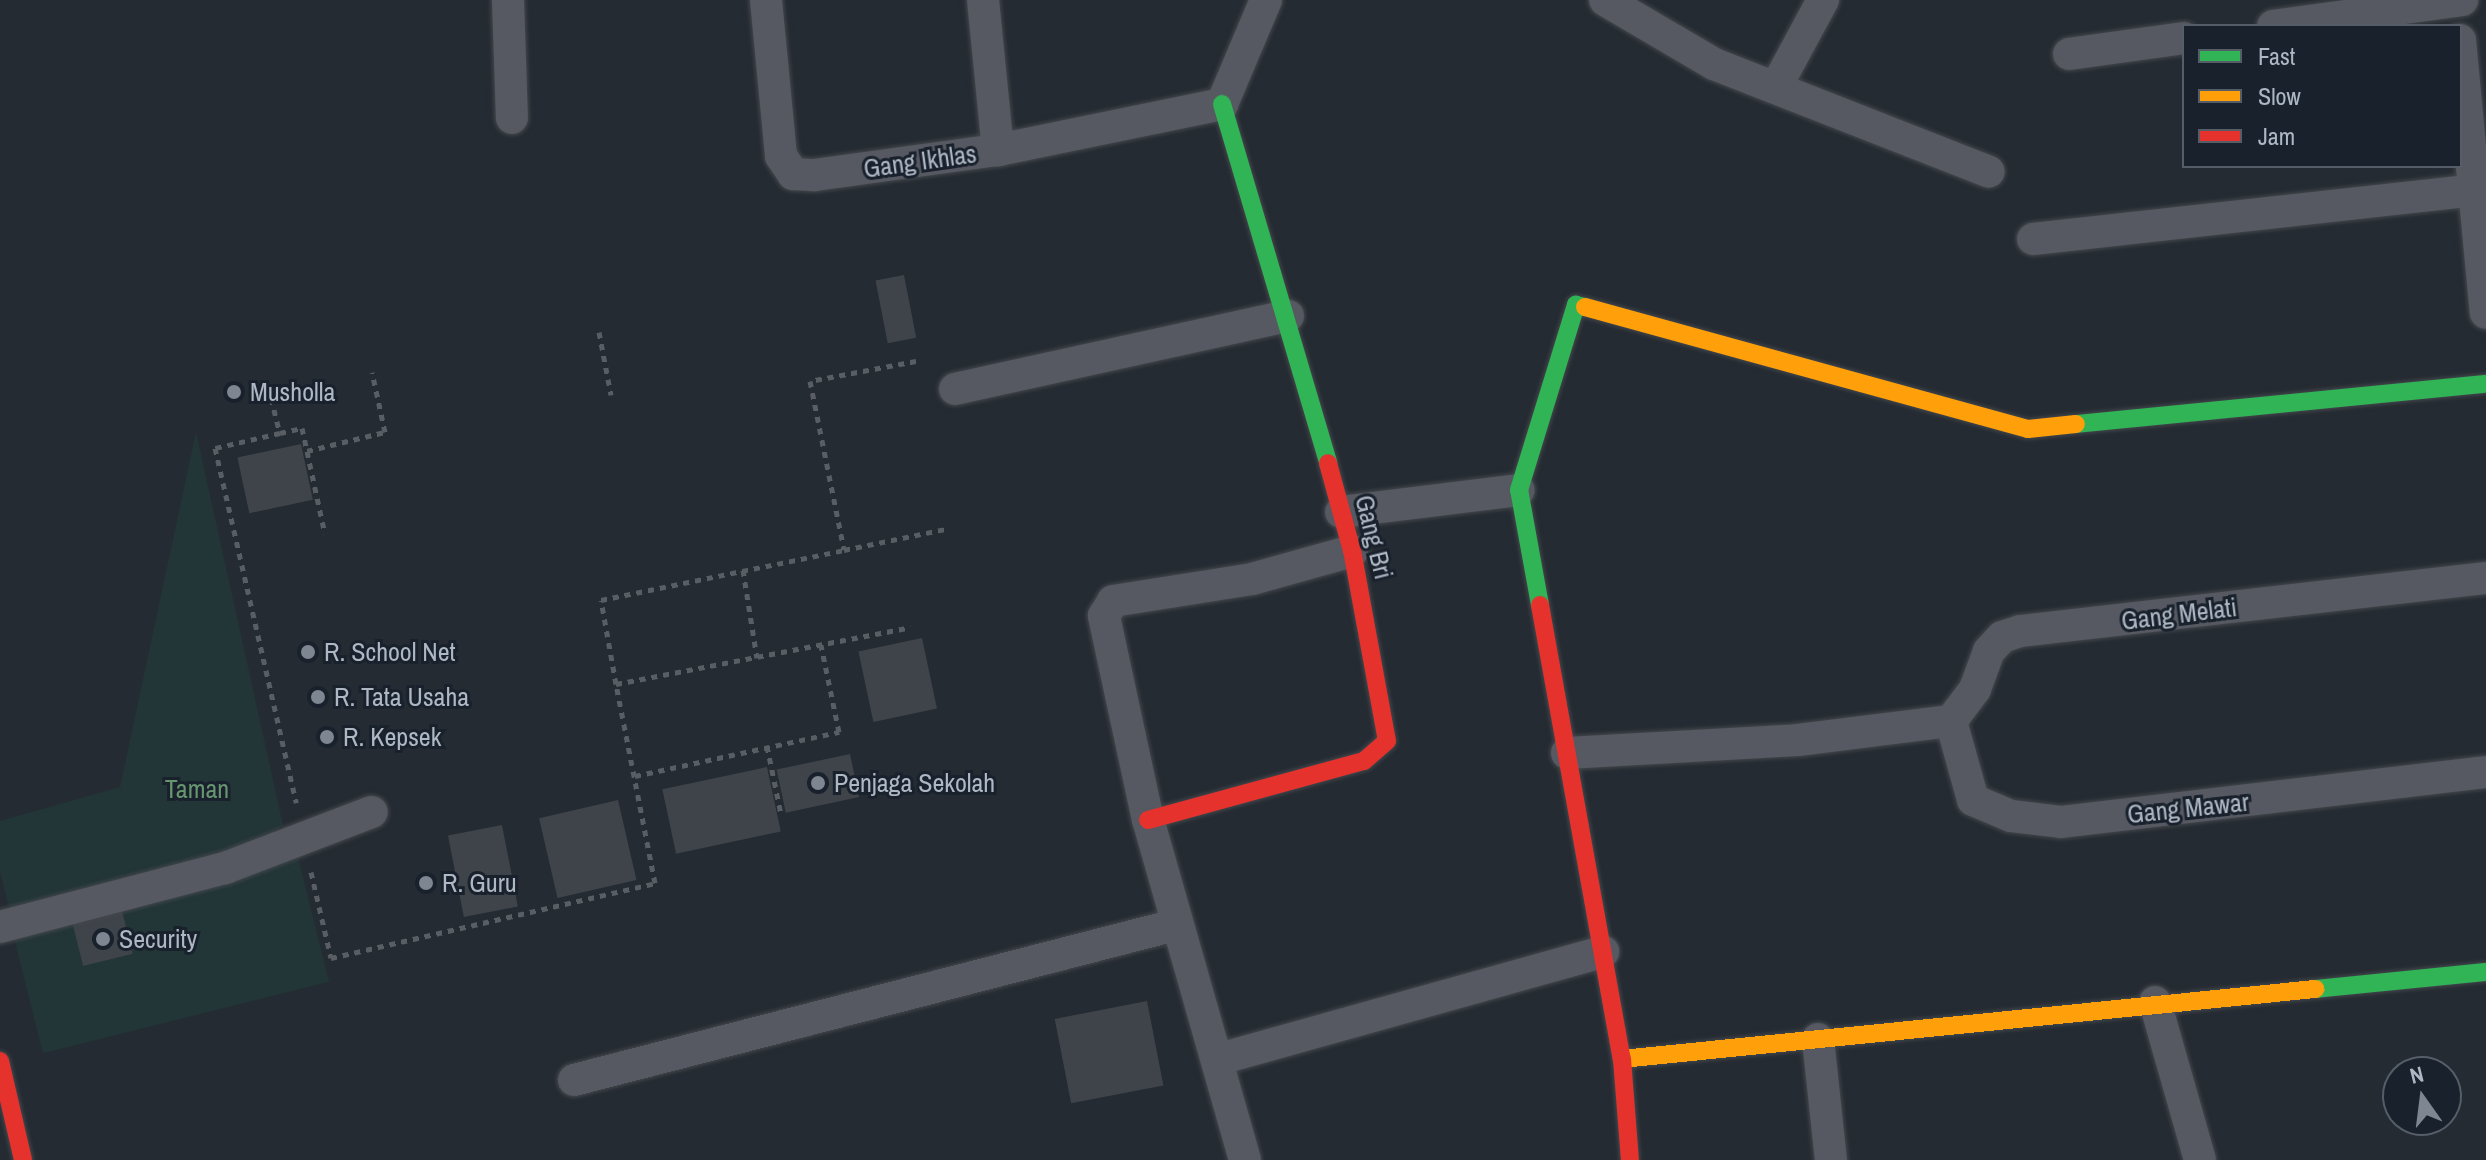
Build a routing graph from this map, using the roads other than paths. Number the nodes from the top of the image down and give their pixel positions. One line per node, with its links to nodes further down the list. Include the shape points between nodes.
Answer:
1 (508, 0): 15 (street)
2 (766, 0): 16 (street, Gang Ikhlas, via 781,156 793,174)
3 (983, 0): 16 (street)
4 (1266, 0): 14 (street)
5 (1605, 0): 13 (street, via 1714,64)
6 (1823, 0): 13 (street)
7 (2458, 0): 8 (street); 9 (street)
8 (2287, 24)
9 (2459, 24)
10 (2182, 38): 11 (street)
11 (2069, 54)
12 (2462, 56): 18 (street)
13 (1777, 85): 17 (street)
14 (1222, 104): 16 (street, Gang Ikhlas); 21 (street, Gang Bri)
15 (512, 118)
16 (998, 150)
17 (1989, 172)
18 (2479, 190): 19 (street); 20 (street)
19 (2033, 239)
20 (2486, 313)
21 (1288, 316): 23 (street); 25 (street, Gang Bri)
22 (2486, 384): 24 (street, via 2028,429 1576,305)
23 (955, 389)
24 (1519, 490): 25 (street); 29 (street)
25 (1341, 512): 26 (street, Gang Bri)
26 (1352, 551): 32 (street, Gang Bri, via 1388,725 1379,752 1364,761); 32 (street, via 1252,579 1113,601 1106,607)
27 (2486, 578): 28 (street, Gang Melati, via 2020,631 2002,637 1989,651 1975,689)
28 (1936, 723): 29 (street, via 1798,740); 30 (street, Gang Mawar, via 1973,800 2011,816 2061,822)
29 (1567, 753): 35 (street)
30 (2486, 772)
31 (372, 812): 34 (street, via 225,868)
32 (1148, 820): 33 (street)
33 (1175, 925): 39 (street); 42 (street)
34 (0, 927)
35 (1603, 952): 39 (street); 40 (street)
36 (2486, 972): 37 (street)
37 (2155, 1002): 38 (street); 47 (street)
38 (1818, 1039): 40 (street); 46 (street)
39 (1219, 1059): 44 (street)
40 (1622, 1059): 45 (street)
41 (0, 1061): 43 (street)
42 (574, 1080)
43 (23, 1160)
44 (1245, 1160)
45 (1630, 1160)
46 (1831, 1160)
47 (2200, 1160)

